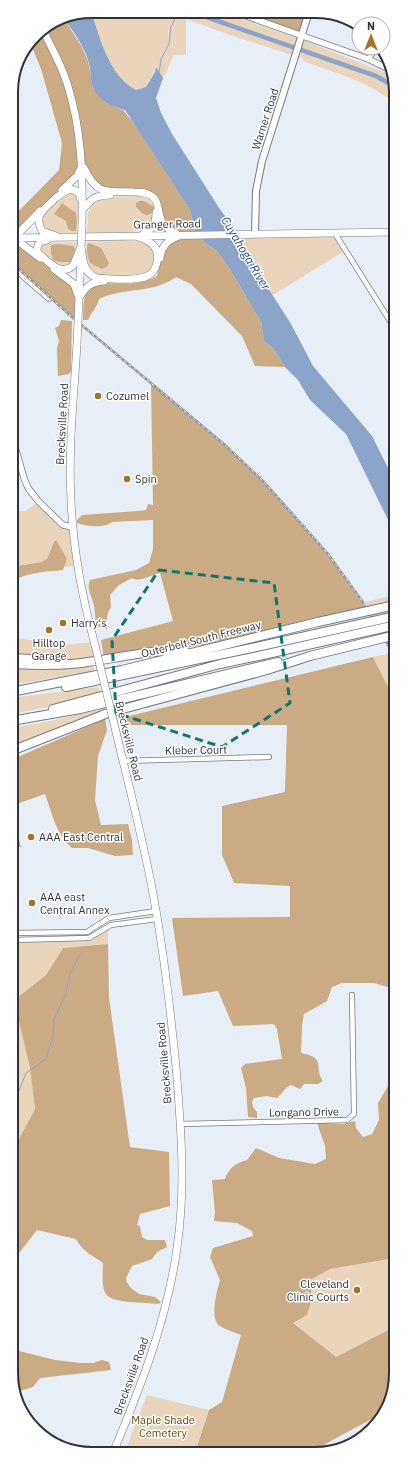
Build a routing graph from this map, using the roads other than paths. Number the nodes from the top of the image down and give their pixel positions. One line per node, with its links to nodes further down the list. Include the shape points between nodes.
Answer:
1 (250, 18): 4 (street)
2 (307, 18): 4 (main road, Warner Road)
3 (45, 35): 8 (main road, Brecksville Road, via 67,83 78,129)
4 (301, 38): 6 (street); 13 (main road, Warner Road, via 262,160 256,191)
5 (370, 56): 6 (street)
6 (368, 59): 7 (street)
7 (384, 67)
8 (82, 165): 9 (main road, Brecksville Road); 10 (main road, via 77,176); 14 (main road, via 89,180 101,190 143,192 152,196 157,203 162,224)
9 (82, 210): 15 (main road, via 93,198 99,196 146,196 153,202 156,220 150,230); 17 (main road, via 80,194 69,189 42,212 39,225 42,231); 19 (main road, Brecksville Road, bridge)
10 (18, 232)
11 (334, 232): 12 (main road, Granger Road); 13 (main road, Granger Road); 23 (street)
12 (389, 232)
13 (255, 234): 14 (main road, Granger Road)
14 (182, 235): 15 (main road, Granger Road); 21 (main road, via 163,246 158,269 153,276 140,281 95,282 86,287)
15 (136, 236): 17 (main road, Granger Road); 19 (main road, via 150,242 158,254 155,267 147,276 139,278 109,279 91,276 84,267)
16 (18, 238): 17 (main road, Granger Road)
17 (63, 238): 19 (main road, via 42,241 37,246 38,253 58,269 66,270 74,266)
18 (18, 242): 21 (main road, via 74,284)
19 (81, 247): 21 (main road, Brecksville Road)
20 (18, 272): 22 (street)
21 (79, 298): 25 (main road, Brecksville Road, bridge, via 71,455)
22 (49, 299)
23 (389, 319)
24 (18, 456): 25 (street, via 28,488 63,525)
25 (72, 527): 41 (main road, Brecksville Road, bridge, via 94,644)
26 (389, 607): 30 (highway, Outerbelt South Freeway, bridge)
27 (389, 618): 35 (highway, bridge, via 69,687)
28 (389, 627): 37 (highway, bridge, via 220,664)
29 (389, 637): 34 (highway, bridge)
30 (191, 653): 32 (highway, via 175,651); 35 (highway, Outerbelt South Freeway)
31 (18, 658): 32 (highway, via 67,661)
32 (104, 659): 33 (highway, via 73,663)
33 (18, 664)
34 (266, 667): 38 (highway, via 80,709); 39 (highway, via 112,712)
35 (34, 688): 36 (highway, Outerbelt South Freeway)
36 (18, 691)
37 (18, 717)
38 (18, 720)
39 (18, 749)
40 (269, 757): 41 (street, Kleber Court)
41 (123, 761): 42 (main road, Brecksville Road)
42 (156, 911): 43 (main road, Brecksville Road); 44 (street, via 109,918 87,932)
43 (157, 919): 45 (street, via 111,926 89,938); 47 (main road, Brecksville Road, via 170,1006)
44 (18, 933)
45 (18, 940)
46 (352, 995): 47 (street, Longano Drive, via 354,1114 347,1120)
47 (180, 1124): 48 (main road, Brecksville Road, via 182,1197 172,1278 146,1369)
48 (115, 1447)

